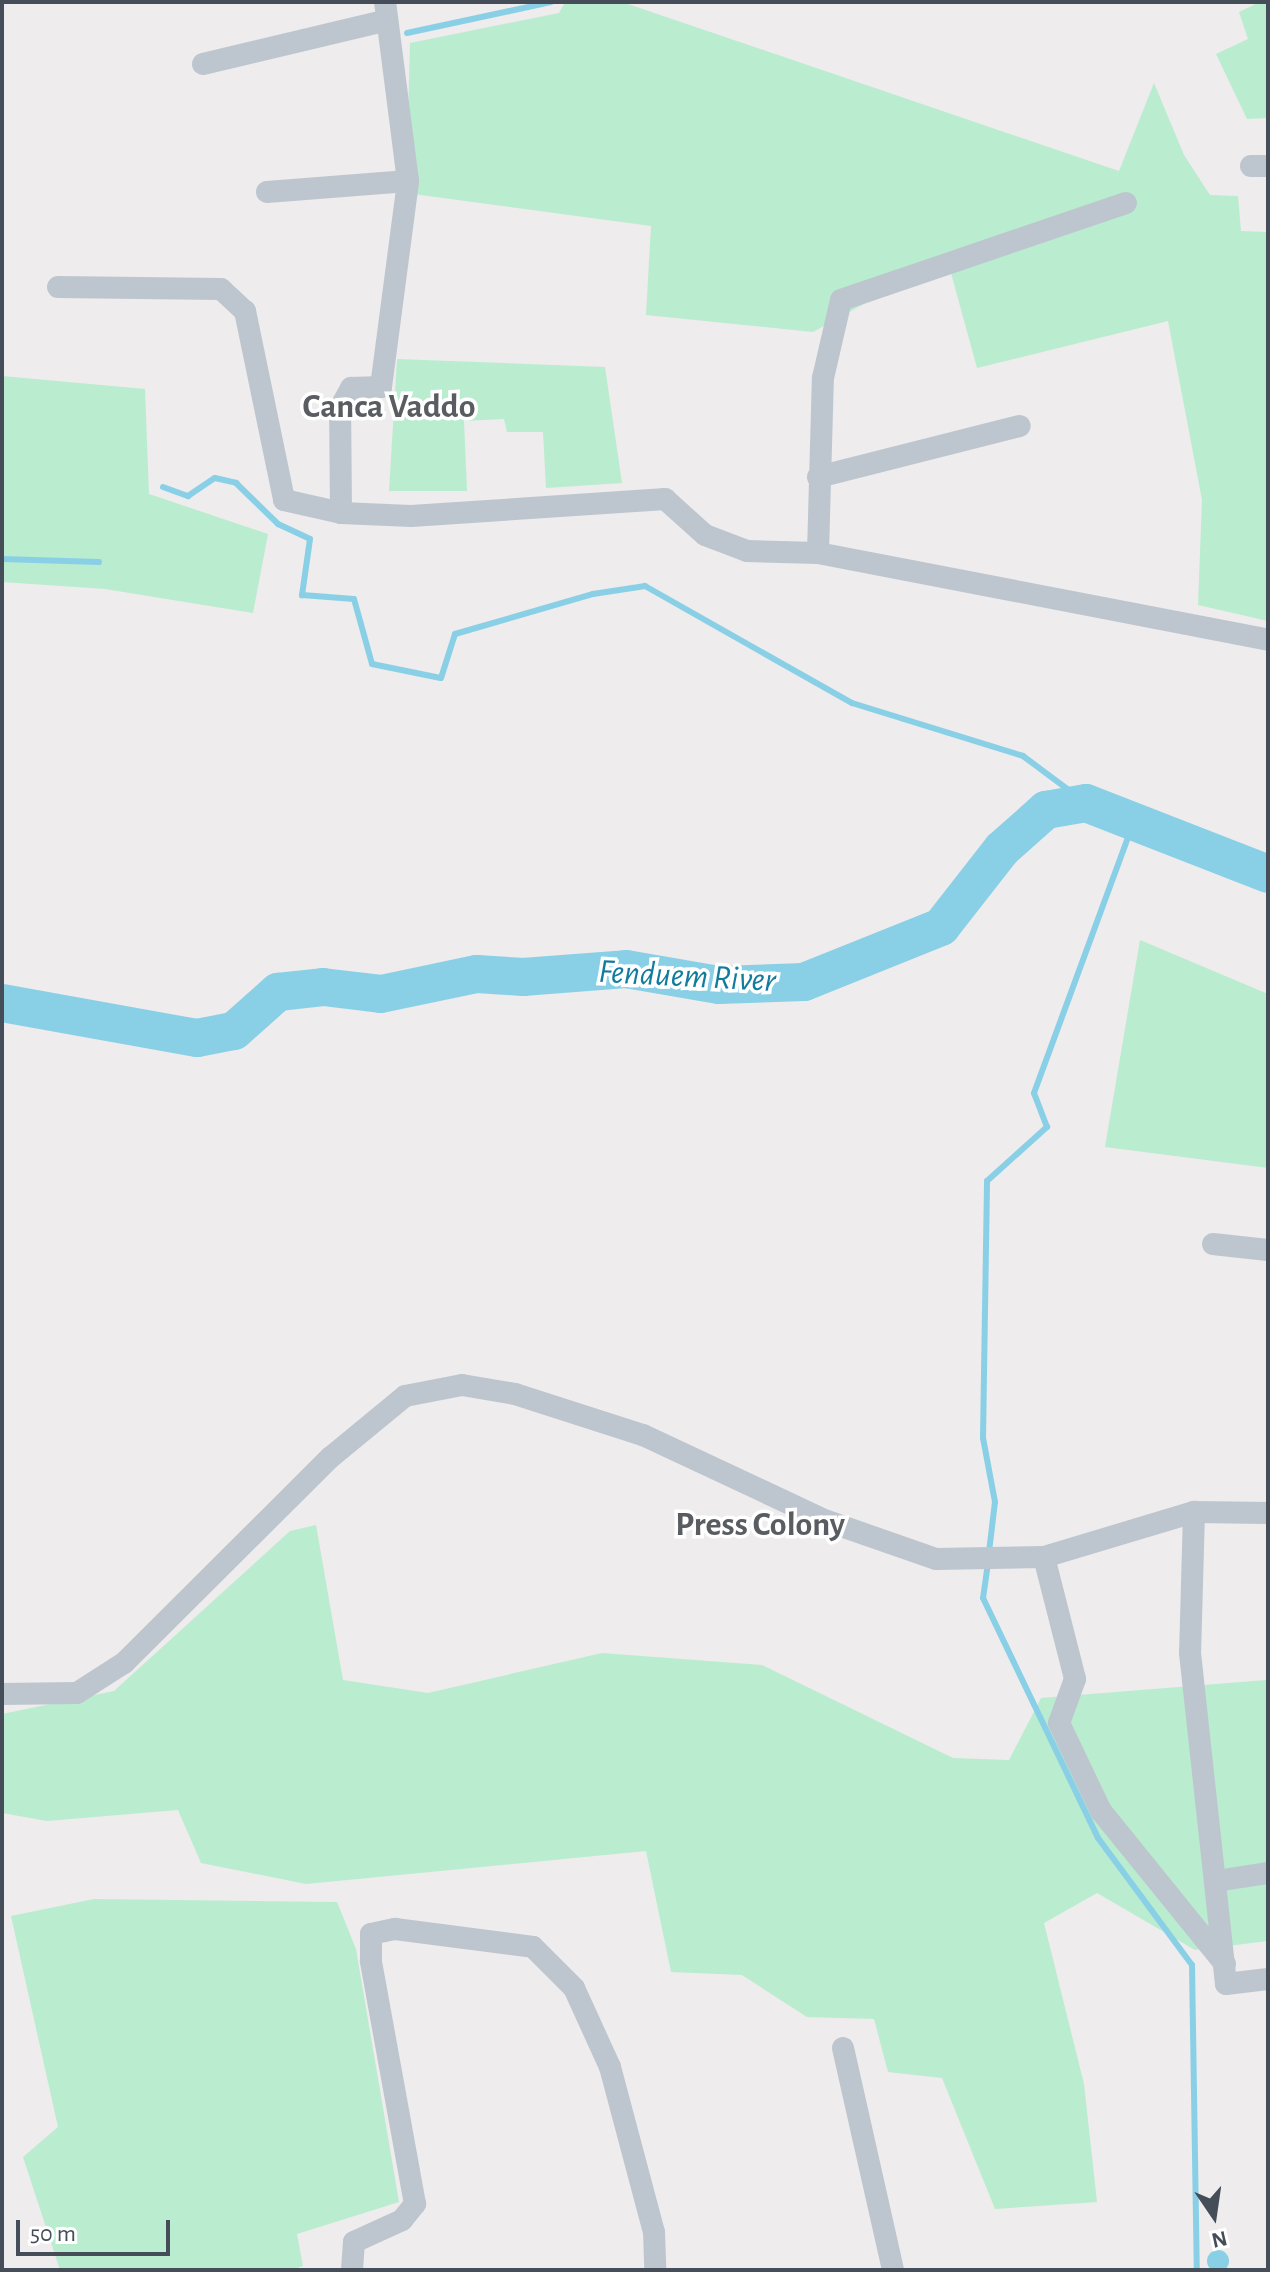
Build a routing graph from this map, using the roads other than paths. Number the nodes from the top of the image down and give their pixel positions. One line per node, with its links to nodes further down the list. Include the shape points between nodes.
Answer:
1 (386, 11): 2 (street); 3 (street)
2 (203, 64)
3 (408, 181): 4 (street); 9 (street, via 381,387 351,388 340,408)
4 (267, 192)
5 (1126, 203): 8 (street, via 841,300 823,378)
6 (58, 287): 9 (street, via 221,289 245,311 284,500)
7 (1020, 426): 8 (street)
8 (818, 477): 10 (street)
9 (341, 513): 10 (street, via 411,516 665,499 705,535 747,551)
10 (818, 553): 11 (street)
11 (1268, 640)
12 (1213, 1244): 13 (street)
13 (1268, 1250)
14 (1194, 1512): 15 (street); 16 (street); 19 (street, via 1190,1653)
15 (1268, 1513)
16 (1044, 1557): 17 (street, via 936,1559 827,1521 643,1435 515,1394 462,1385 405,1396 344,1446 124,1663 77,1693); 20 (street, via 1075,1679 1059,1723 1101,1811)
17 (2, 1694)
18 (1268, 1873): 19 (street)
19 (1216, 1881): 20 (street)
20 (1225, 1964): 21 (street, via 1226,1984)
21 (1268, 1979)
22 (843, 2048): 25 (street)
23 (352, 2270): 24 (street, via 354,2242 402,2220 415,2204 371,1961 371,1934 395,1929 533,1947 574,1988 610,2067 654,2232)
24 (655, 2270)
25 (893, 2270)

